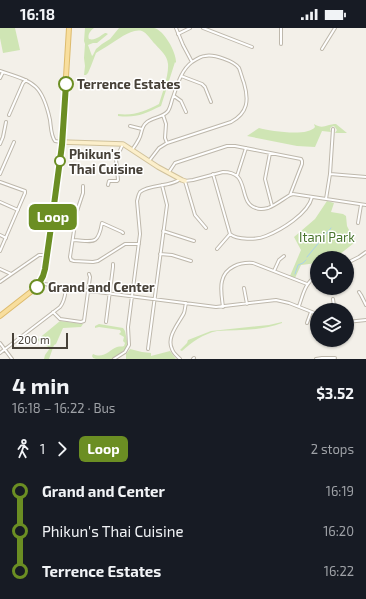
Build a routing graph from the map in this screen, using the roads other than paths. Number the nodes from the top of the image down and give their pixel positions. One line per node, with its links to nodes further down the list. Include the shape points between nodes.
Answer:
1 (69, 28): 26 (main road)
2 (176, 28): 7 (street)
3 (190, 28): 7 (street)
4 (203, 28): 9 (street)
5 (281, 28): 8 (street)
6 (336, 28): 10 (street)
7 (178, 34): 11 (street)
8 (281, 44)
9 (252, 47)
10 (322, 49)
11 (192, 62): 13 (street); 27 (street, via 207,55 235,64 241,73 246,92 245,108 235,120)
12 (1, 71): 14 (street); 15 (street)
13 (181, 76): 16 (street); 17 (street, via 202,84)
14 (0, 78)
15 (26, 80): 19 (street); 26 (street, via 40,90 54,140)
16 (174, 96): 18 (street, via 181,101); 20 (street)
17 (211, 102)
18 (186, 112)
19 (9, 115)
20 (163, 115): 23 (street, via 146,122); 27 (street)
21 (6, 122): 28 (street)
22 (130, 126): 23 (street)
23 (142, 129): 31 (street, via 139,140)
24 (333, 129): 37 (street)
25 (14, 142): 35 (street)
26 (62, 142): 29 (street); 54 (main road)
27 (167, 142): 33 (street)
28 (0, 144)
29 (124, 144): 31 (street); 43 (street, via 116,160 118,180 109,181)
30 (246, 148): 32 (street); 34 (street, via 231,145 213,150 175,163); 38 (street)
31 (132, 150): 33 (street)
32 (270, 153): 46 (street, via 302,161); 52 (street, via 265,182)
33 (149, 162): 34 (street)
34 (168, 173): 40 (street)
35 (0, 174)
36 (213, 174): 38 (street, via 229,172); 41 (street); 60 (street)
37 (330, 174): 39 (street); 48 (street)
38 (237, 176): 52 (street, via 250,206 261,209)
39 (366, 178)
40 (180, 179): 41 (street); 44 (street)
41 (185, 181): 57 (street, via 195,215)
42 (0, 182): 53 (street, via 25,191)
43 (108, 185)
44 (162, 185): 58 (street, via 166,205); 65 (street, via 143,190 138,196)
45 (83, 186): 55 (street)
46 (290, 195): 47 (street); 52 (street)
47 (312, 197): 48 (street); 60 (street, via 298,216 264,237 242,239)
48 (326, 199): 50 (street)
49 (0, 202): 53 (street)
50 (361, 205): 51 (street); 56 (street)
51 (366, 205)
52 (272, 206)
53 (18, 210): 62 (street)
54 (52, 220): 55 (street); 70 (main road)
55 (75, 223): 63 (street)
56 (358, 223)
57 (206, 228)
58 (163, 230): 64 (street); 69 (street)
59 (123, 233): 63 (street, via 102,223 96,240)
60 (230, 234): 66 (street)
61 (0, 235): 62 (street)
62 (6, 238): 67 (street)
63 (73, 240): 65 (street, via 70,257 74,261 98,261 125,244)
64 (194, 241)
65 (139, 244): 88 (street)
66 (217, 250)
67 (0, 251)
68 (366, 252): 72 (street)
69 (160, 254): 73 (street); 89 (street)
70 (47, 255): 77 (street, via 39,255); 81 (main road)
71 (284, 256): 76 (street)
72 (354, 260)
73 (191, 261)
74 (113, 264): 87 (street)
75 (0, 269): 77 (street)
76 (274, 271): 82 (street); 95 (street, via 253,263 239,264 228,269 221,285)
77 (11, 274): 80 (street)
78 (89, 274): 85 (street)
79 (310, 280): 82 (street)
80 (0, 282)
81 (39, 283): 83 (street); 100 (main road)
82 (307, 284): 96 (street)
83 (66, 288): 85 (street); 97 (street, via 63,304)
84 (244, 288): 93 (street)
85 (88, 290): 87 (street); 97 (street, via 84,321 60,319)
86 (359, 292): 94 (street)
87 (110, 294): 88 (street); 102 (street)
88 (132, 296): 89 (street); 111 (street, via 128,327 130,345)
89 (154, 299): 91 (street); 107 (street)
90 (333, 299): 92 (street)
91 (186, 303): 95 (street); 112 (street, via 171,340 171,348)
92 (334, 303)
93 (247, 304): 95 (street); 96 (street, via 276,300)
94 (366, 305)
95 (223, 307)
96 (298, 307): 98 (street)
97 (53, 312): 106 (street)
98 (310, 312)
99 (310, 314): 103 (street)
100 (0, 316)
101 (366, 320): 104 (street)
102 (106, 322)
103 (307, 322)
104 (354, 322)
105 (0, 343): 106 (street)
106 (5, 349): 108 (street); 110 (street)
107 (148, 349)
108 (0, 353)
109 (335, 358): 113 (street)
110 (12, 359)
111 (114, 359)
112 (180, 359)
113 (316, 359)

